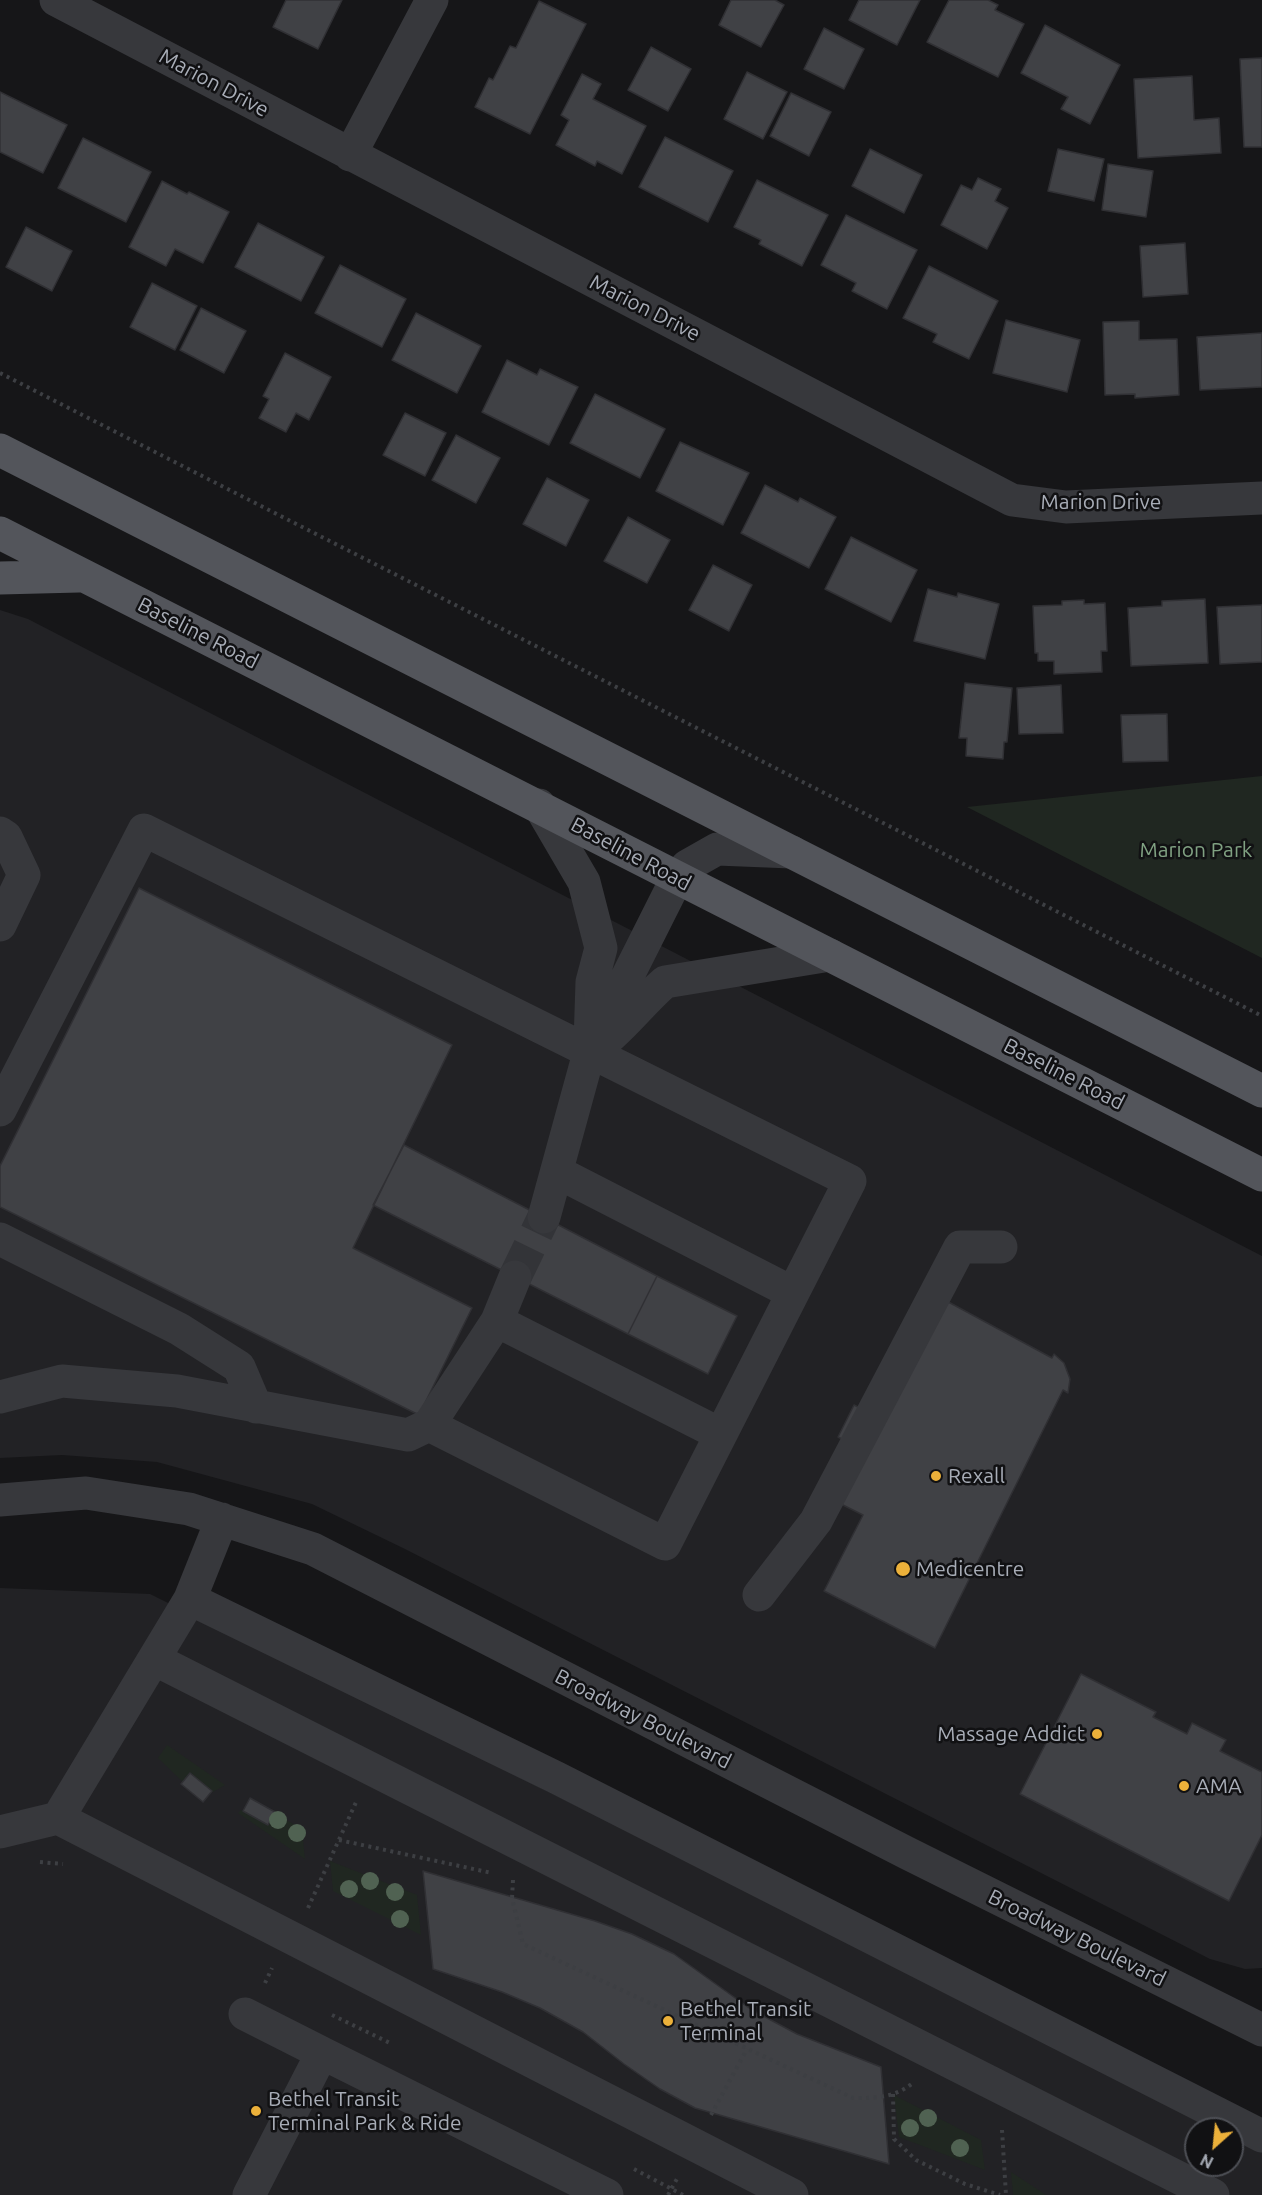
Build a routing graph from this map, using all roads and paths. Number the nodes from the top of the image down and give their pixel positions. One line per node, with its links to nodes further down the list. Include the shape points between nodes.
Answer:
1 (56, 0): 3 (street, Marion Drive)
2 (432, 0): 3 (street)
3 (350, 155): 6 (street, Marion Drive, via 1012,500 1066,507)
4 (0, 373): 16 (path)
5 (0, 450): 12 (main road)
6 (1262, 498)
7 (0, 533): 8 (main road, Baseline Road)
8 (85, 576): 9 (main road); 10 (main road, Baseline Road)
9 (0, 578)
10 (539, 805): 13 (main road, Baseline Road); 17 (street, via 585,882 601,948 592,982)
11 (0, 833): 14 (street, via 6,837 24,874)
12 (792, 852): 13 (street, via 717,849 687,866); 18 (main road)
13 (677, 878): 15 (main road, Baseline Road); 17 (street)
14 (0, 925)
15 (830, 955): 17 (street, via 665,982); 21 (main road, Baseline Road)
16 (1262, 1016)
17 (589, 1053): 19 (street, via 144,830); 20 (street); 26 (street, via 850,1180)
18 (1262, 1091)
19 (0, 1110)
20 (557, 1172): 22 (street); 26 (street)
21 (1262, 1175)
22 (544, 1217)
23 (0, 1239): 29 (street, via 179,1329 239,1367)
24 (1001, 1247): 34 (street, via 960,1247 816,1521)
25 (515, 1277): 27 (street)
26 (793, 1293): 31 (street)
27 (497, 1321): 30 (street); 31 (street)
28 (0, 1397): 29 (street, via 62,1381 177,1391)
29 (255, 1407): 30 (street, via 408,1435)
30 (429, 1425): 31 (street, via 665,1544)
31 (720, 1434)
32 (0, 1500): 33 (street, Broadway Boulevard, via 86,1493 189,1509)
33 (222, 1520): 35 (street); 45 (street, Broadway Boulevard, via 313,1549 906,1853)
34 (759, 1595)
35 (190, 1599): 36 (street); 50 (street, via 557,1778)
36 (154, 1659): 38 (street); 46 (street)
37 (361, 1791): 40 (path)
38 (58, 1818): 39 (street); 43 (street)
39 (0, 1832)
40 (339, 1840): 41 (path); 43 (path, via 302,1922)
41 (502, 1876)
42 (512, 1898): 48 (path, via 523,1944 853,2098)
43 (289, 1936): 53 (street)
44 (244, 2014): 47 (street)
45 (1262, 2030)
46 (932, 2052): 48 (path, via 920,2077); 56 (street)
47 (322, 2053): 51 (street); 52 (street)
48 (893, 2094): 54 (path, via 894,2139 916,2160 965,2184)
49 (1002, 2124): 55 (path)
50 (1262, 2136)
51 (249, 2195)
52 (607, 2195)
53 (792, 2195)
54 (1000, 2195)
55 (1006, 2195)
56 (1213, 2195)

